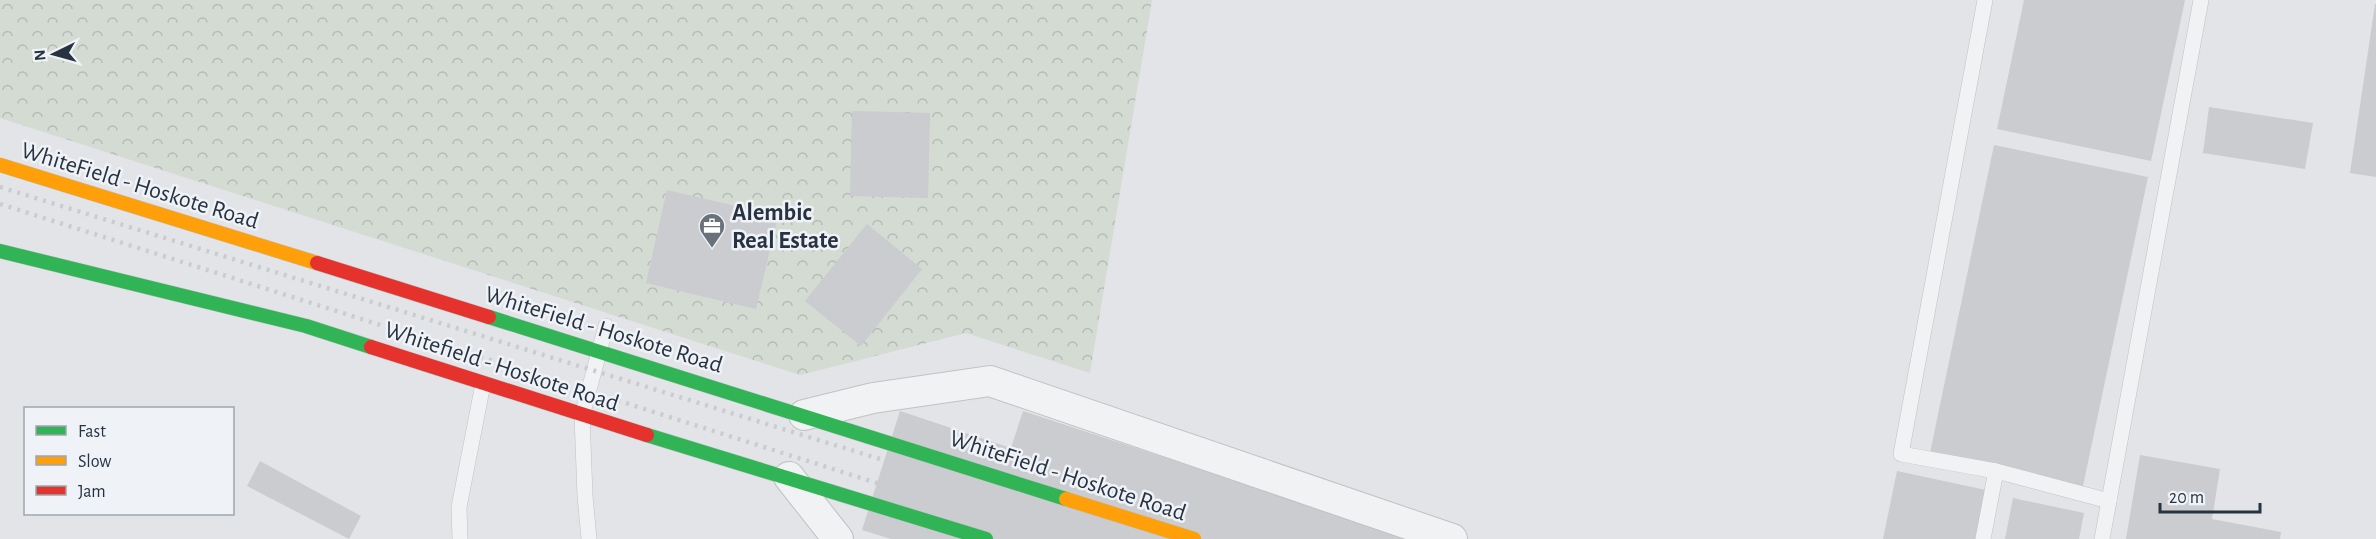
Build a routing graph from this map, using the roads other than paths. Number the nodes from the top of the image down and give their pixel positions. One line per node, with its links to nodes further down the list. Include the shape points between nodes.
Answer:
1 (1985, 0): 10 (lane, via 1901,454)
2 (2201, 0): 12 (lane)
3 (0, 165): 6 (main road, WhiteField - Hoskote Road)
4 (0, 251): 7 (main road, Whitefield - Hoskote Road, via 306,326)
5 (606, 326): 6 (lane)
6 (600, 351): 8 (main road, WhiteField - Hoskote Road); 9 (lane)
7 (483, 384): 9 (main road, Whitefield - Hoskote Road); 13 (lane, via 459,507)
8 (804, 415): 17 (main road, WhiteField - Hoskote Road); 18 (street, via 873,398 990,381)
9 (582, 416): 11 (main road, Whitefield - Hoskote Road); 14 (lane)
10 (1996, 471): 12 (lane); 19 (lane)
11 (789, 477): 15 (street); 16 (main road, Whitefield - Hoskote Road)
12 (2109, 501): 20 (lane)
13 (460, 539)
14 (589, 539)
15 (838, 539)
16 (986, 539)
17 (1194, 539)
18 (1452, 539)
19 (1983, 539)
20 (2102, 539)

